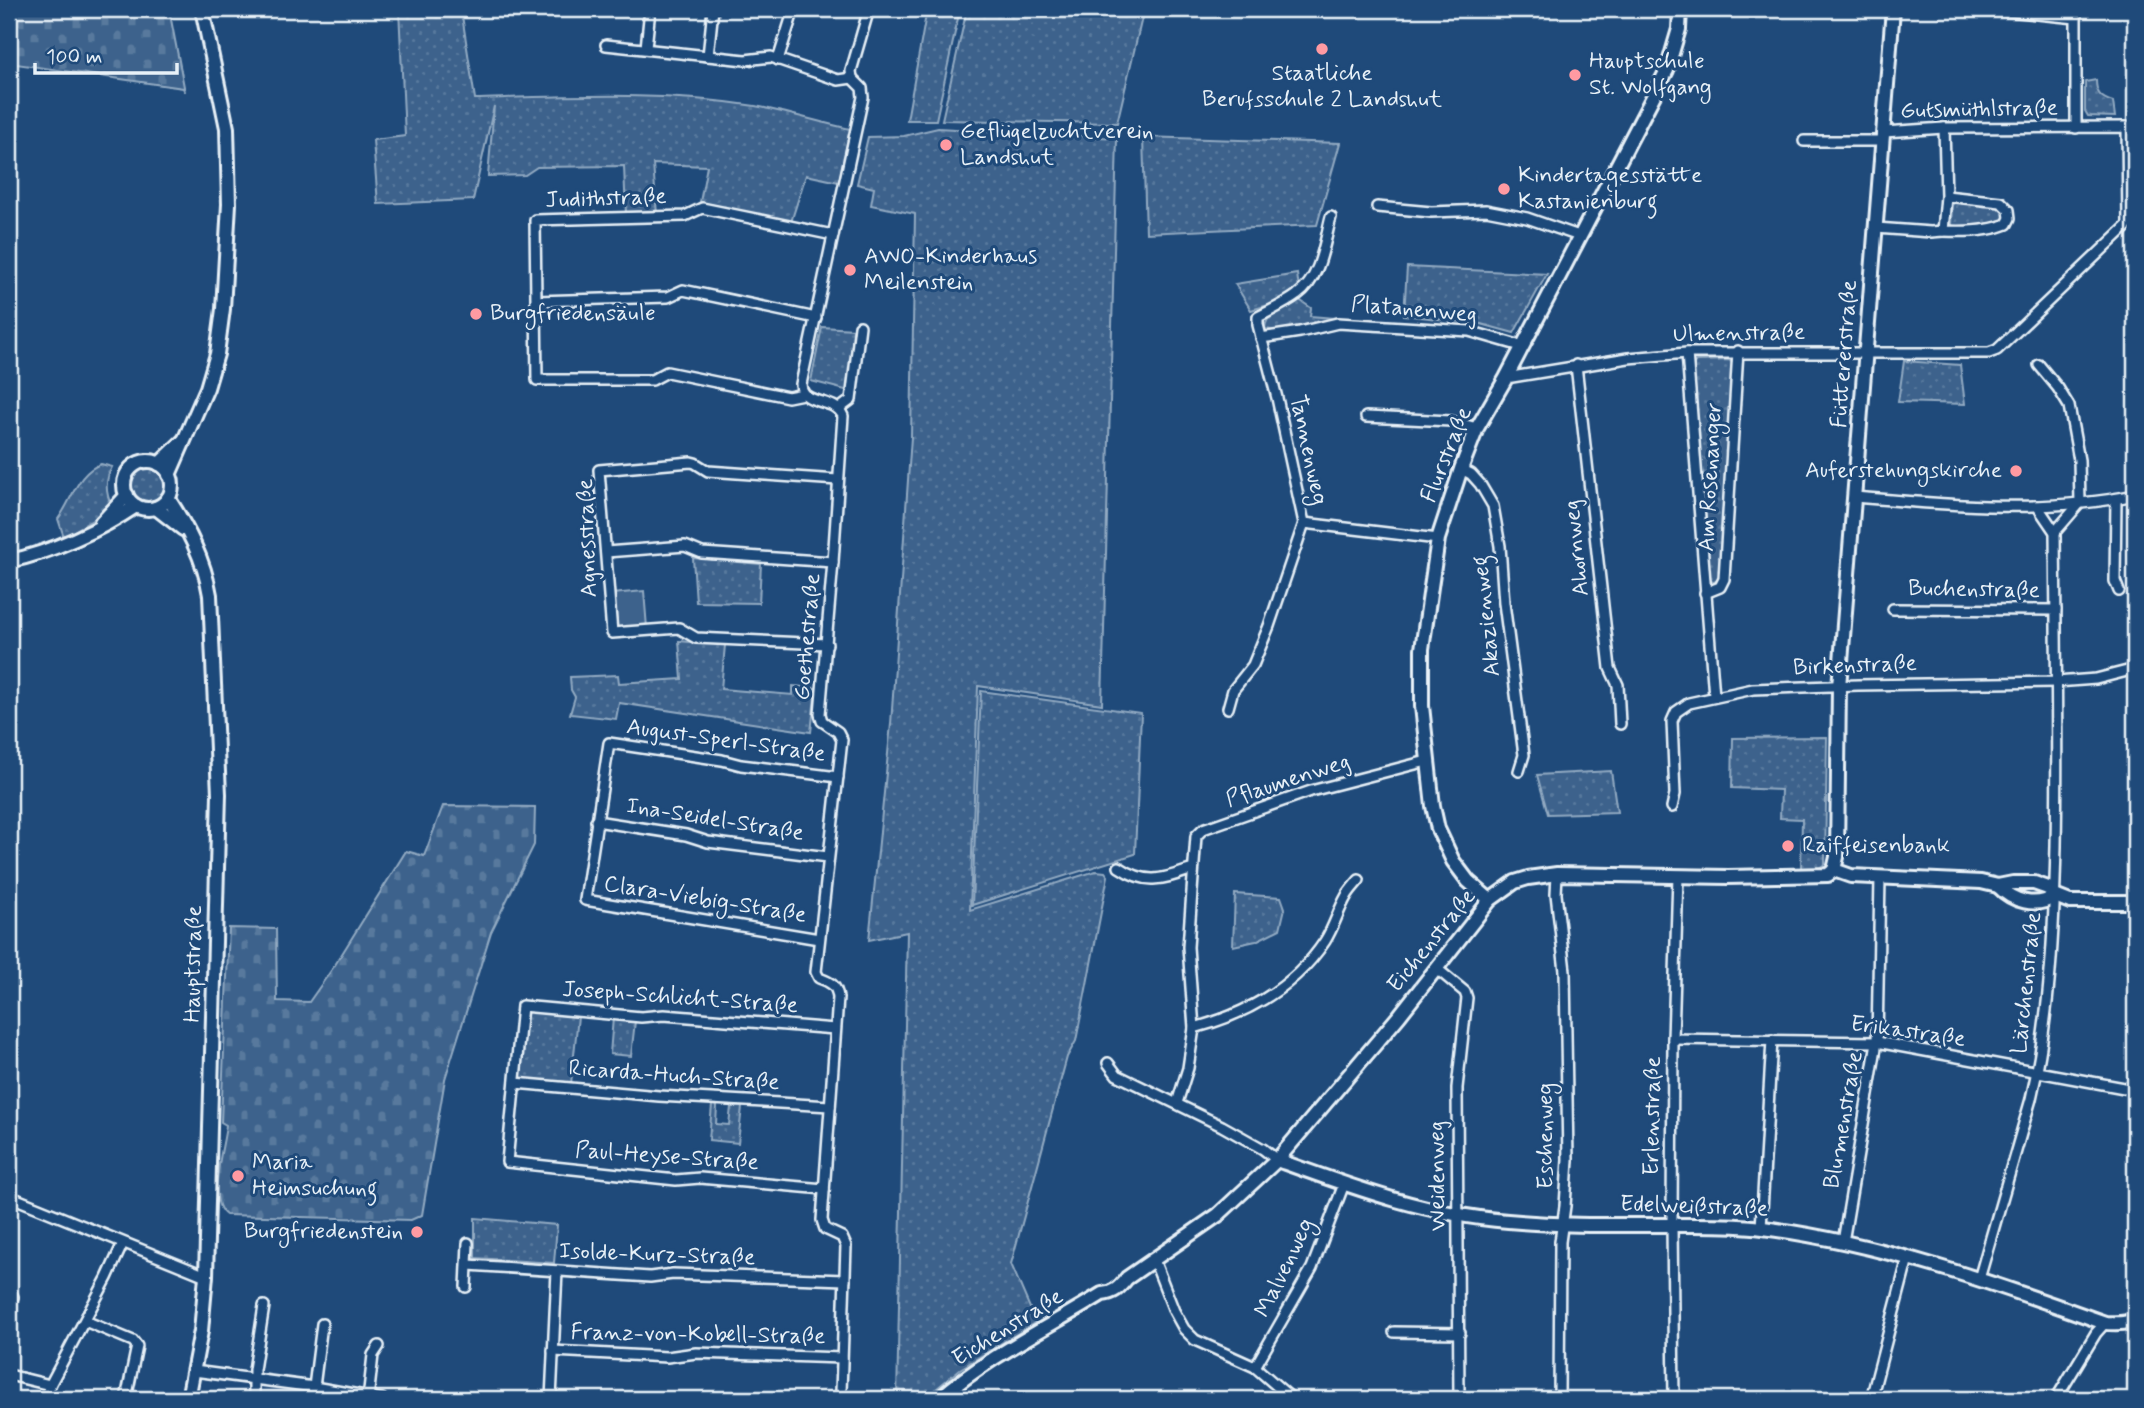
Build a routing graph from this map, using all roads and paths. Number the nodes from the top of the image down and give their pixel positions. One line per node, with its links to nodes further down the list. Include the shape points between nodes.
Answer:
1 (202, 9): 42 (street, via 227,128 229,204 213,370)
2 (650, 9): 11 (street)
3 (713, 9): 12 (street)
4 (794, 9): 13 (street)
5 (869, 9): 14 (street)
6 (1680, 9): 26 (street, Flurstraße, via 1667,70)
7 (1893, 9): 17 (street, Füttererstraße)
8 (1989, 9): 9 (street)
9 (2076, 13): 16 (street)
10 (606, 45): 11 (street)
11 (646, 48): 12 (street)
12 (708, 56): 13 (street)
13 (778, 60): 14 (street, via 838,80)
14 (852, 78): 25 (street, via 862,88 863,97)
15 (1944, 128): 16 (street, Gutsmüthlstraße); 17 (street, Gutsmüthlstraße); 19 (street)
16 (2076, 128): 22 (street, Gutsmüthlstraße, via 2127,127)
17 (1884, 136): 18 (street, Gutsmüthlstraße); 23 (street, Füttererstraße)
18 (1804, 141)
19 (1946, 196): 24 (street); 24 (street, via 2001,202 2010,218 1999,227)
20 (1377, 206): 26 (street, via 1431,212 1486,210)
21 (1331, 217): 30 (street, via 1312,278 1299,294 1258,317)
22 (2130, 220): 34 (street, Ulmenstraße, via 2126,229 1997,350)
23 (1876, 228): 24 (street); 34 (street, Füttererstraße)
24 (1943, 231)
25 (833, 235): 27 (street, Judithstraße, via 702,208 685,216 535,220); 28 (street)
26 (1578, 236): 31 (street, Flurstraße)
27 (536, 301): 28 (street, via 668,297 682,290); 38 (street, Judithstraße, via 537,380 650,380 667,372 788,397)
28 (816, 318): 38 (street, via 802,377)
29 (860, 326): 39 (street, via 851,400)
30 (1261, 338): 31 (street, Platanenweg, via 1338,323 1469,331); 56 (street, Tannenweg)
31 (1521, 346): 37 (street, Flurstraße)
32 (1738, 351): 33 (street, Ulmenstraße); 34 (street, Ulmenstraße); 65 (street, Am Rosenanger, via 1724,579 1720,587)
33 (1688, 353): 36 (street, Ulmenstraße); 65 (street, Am Rosenanger)
34 (1867, 354): 49 (street, Füttererstraße)
35 (2039, 365): 52 (street, via 2069,406 2079,460)
36 (1576, 366): 37 (street, Ulmenstraße); 74 (street, Ahornweg)
37 (1506, 378): 41 (street, Flurstraße)
38 (803, 394): 39 (street)
39 (839, 409): 46 (street, Goethestraße, via 843,416)
40 (1366, 417): 41 (street, via 1451,421)
41 (1476, 428): 44 (street, Flurstraße)
42 (183, 441): 43 (street); 45 (street)
43 (159, 464): 45 (street); 47 (street, via 142,463 131,470 125,483)
44 (1461, 469): 60 (street, Flurstraße); 76 (street, Akazienweg, via 1480,484 1493,506 1524,755)
45 (169, 475): 50 (street)
46 (838, 480): 61 (street, Agnesstraße, via 708,471 691,462 599,470); 63 (street, Goethestraße)
47 (127, 495): 53 (street); 57 (street)
48 (2135, 495): 51 (street)
49 (1855, 497): 54 (street); 71 (street, Füttererstraße)
50 (168, 499): 55 (street); 59 (street, Hauptstraße)
51 (2116, 499): 52 (street); 64 (street, via 2115,581)
52 (2080, 503): 54 (street); 58 (street)
53 (136, 506): 55 (street); 57 (street)
54 (2038, 506): 58 (street)
55 (156, 508): 59 (street, Hauptstraße)
56 (1304, 523): 60 (street); 73 (street, Tannenweg, via 1254,665 1233,690)
57 (99, 526): 62 (street)
58 (2055, 532): 67 (street, Buchenstraße)
59 (188, 533): 120 (street, Hauptstraße, via 203,564 210,595 219,794)
60 (1438, 539): 75 (street, Flurstraße, via 1422,649)
61 (606, 552): 63 (street, via 685,546 702,553); 68 (street, Agnesstraße, via 612,633 679,628 696,638)
62 (9, 561)
63 (833, 562): 68 (street, Goethestraße)
64 (2119, 591)
65 (1705, 593): 72 (street, Am Rosenanger)
66 (1893, 609): 67 (street, Buchenstraße)
67 (2056, 610): 70 (street, Buchenstraße)
68 (827, 644): 77 (street, Goethestraße, via 820,714 842,737)
69 (2135, 669): 70 (street, Birkenstraße, via 2096,679)
70 (2056, 682): 71 (street, Birkenstraße); 89 (street, Lärchenstraße)
71 (1839, 687): 72 (street, Birkenstraße, via 1753,689); 83 (street, Füttererstraße)
72 (1714, 696): 78 (street, Birkenstraße, via 1683,706 1673,717)
73 (1228, 708)
74 (1620, 724)
75 (1427, 761): 82 (street, Pflaumenweg, via 1311,791 1203,830 1196,836); 90 (street, Flurstraße, via 1444,843 1460,871)
76 (1519, 771)
77 (838, 777): 79 (street, August-Sperl-Straße, via 609,743); 80 (street, Goethestraße)
78 (1672, 807)
79 (596, 821): 80 (street, Ina-Seidel-Straße); 92 (street, Clara-Viebig-Straße, via 585,900)
80 (828, 857): 92 (street, Goethestraße)
81 (1119, 867): 82 (street, via 1134,877 1162,879)
82 (1193, 869): 94 (street, Pflaumenweg, via 1188,947)
83 (1834, 870): 85 (street, Eichenstraße, via 1828,875); 86 (street, Eichenstraße)
84 (1557, 874): 85 (street, Eichenstraße); 90 (street, Eichenstraße, via 1515,882); 110 (street, Eschenweg, via 1566,1013)
85 (1678, 876): 96 (street, Erlenstraße)
86 (1880, 877): 88 (street, Eichenstraße); 98 (street, Blumenstraße)
87 (1359, 880): 94 (street, via 1320,947 1287,984 1221,1021)
88 (1998, 886): 89 (street, Eichenstraße, via 2034,883); 89 (street, Eichenstraße, via 2021,901 2039,903)
89 (2055, 896): 91 (street, Eichenstraße, via 2070,902); 100 (street, Lärchenstraße)
90 (1490, 900): 93 (street, Eichenstraße)
91 (2135, 902)
92 (819, 939): 95 (street, Goethestraße, via 816,972 837,992)
93 (1436, 968): 105 (street, Eichenstraße); 109 (street, Weidenweg, via 1467,998 1457,1088)
94 (1194, 1028): 103 (street, Pflaumenweg)
95 (835, 1029): 101 (street, Joseph-Schlicht-Straße, via 522,1006); 104 (street, Goethestraße)
96 (1673, 1039): 97 (street, Erikastraße); 111 (street, Erlenstraße)
97 (1772, 1040): 98 (street, Erikastraße); 112 (street)
98 (1877, 1042): 100 (street, Erikastraße); 113 (street, Blumenstraße)
99 (1108, 1063): 103 (street, via 1117,1075)
100 (2037, 1072): 102 (street, Erikastraße); 121 (street, Lärchenstraße)
101 (515, 1083): 104 (street, Ricarda-Huch-Straße); 107 (street, Paul-Heyse-Straße, via 507,1162 676,1180)
102 (2135, 1090)
103 (1177, 1103): 105 (street)
104 (830, 1106): 107 (street, Goethestraße)
105 (1277, 1160): 106 (street, Edelweißstraße); 117 (street, Eichenstraße, via 1218,1215)
106 (1344, 1184): 109 (street, Edelweißstraße); 134 (street, Malvenweg, via 1312,1268)
107 (824, 1189): 122 (street, Goethestraße, via 823,1225 845,1241)
108 (9, 1196): 114 (street)
109 (1458, 1214): 110 (street, Edelweißstraße); 130 (street, Weidenweg)
110 (1563, 1224): 111 (street, Edelweißstraße); 151 (street, Eschenweg)
111 (1672, 1225): 112 (street, Edelweißstraße); 152 (street, Erlenstraße)
112 (1761, 1228): 113 (street, Edelweißstraße)
113 (1843, 1242): 116 (street, Edelweißstraße)
114 (123, 1243): 120 (street); 126 (street)
115 (468, 1243): 118 (street)
116 (1908, 1258): 121 (street, Edelweißstraße); 153 (street)
117 (1154, 1260): 134 (street, via 1184,1329 1195,1340); 148 (street, Eichenstraße, via 1111,1293 1102,1294 1014,1347)
118 (468, 1265): 119 (street, Isolde-Kurz-Straße); 123 (street)
119 (557, 1271): 122 (street, Isolde-Kurz-Straße); 132 (street)
120 (206, 1276): 135 (street, Hauptstraße)
121 (1979, 1279): 127 (street, Edelweißstraße)
122 (845, 1280): 133 (street, Goethestraße)
123 (466, 1287)
124 (264, 1306): 137 (street)
125 (2135, 1318): 127 (street)
126 (85, 1321): 138 (street); 142 (street, via 137,1346)
127 (2105, 1323): 154 (street)
128 (322, 1324): 139 (street)
129 (1394, 1332): 130 (street)
130 (1460, 1333): 150 (street, Weidenweg)
131 (379, 1346): 140 (street, via 373,1355)
132 (553, 1351): 133 (street, Franz-von-Kobell-Straße); 146 (street)
133 (842, 1358): 147 (street, Goethestraße)
134 (1255, 1367): 149 (street)
135 (194, 1371): 137 (street); 143 (street, Hauptstraße)
136 (9, 1375): 138 (street)
137 (255, 1380): 139 (street); 144 (street)
138 (50, 1385): 141 (street)
139 (314, 1387): 140 (street)
140 (368, 1398): 145 (street)
141 (45, 1399)
142 (126, 1399)
143 (188, 1399)
144 (254, 1399)
145 (382, 1399)
146 (551, 1399)
147 (844, 1399)
148 (939, 1399)
149 (1292, 1399)
150 (1459, 1399)
151 (1559, 1399)
152 (1674, 1399)
153 (1871, 1399)
154 (2056, 1399)

